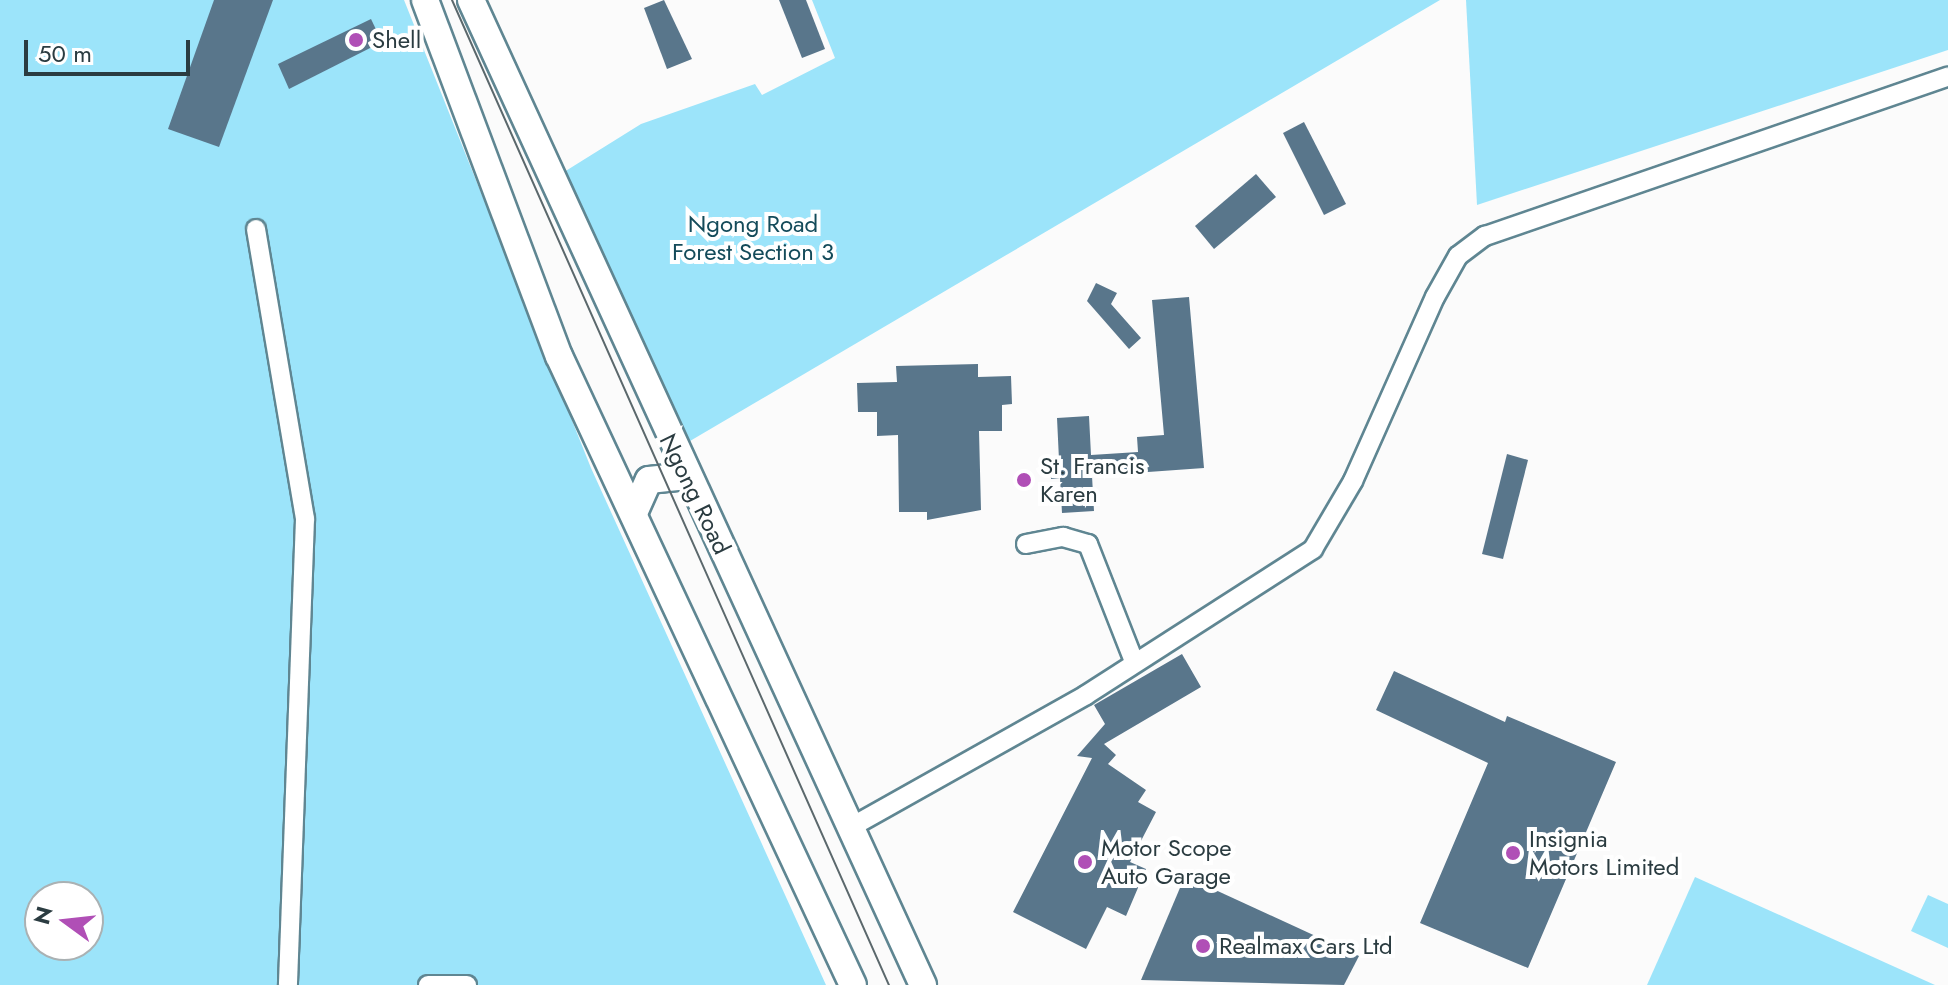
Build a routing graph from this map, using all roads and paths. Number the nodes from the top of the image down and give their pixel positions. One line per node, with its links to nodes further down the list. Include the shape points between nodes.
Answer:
1 (425, 0): 6 (main road, via 559,356)
2 (471, 0): 5 (main road, Ngong Road)
3 (1948, 77): 8 (street, via 1485,236 1458,256 1435,297 1353,481 1313,549)
4 (256, 229): 10 (street, via 305,519)
5 (685, 476): 6 (main road, via 649,480); 9 (main road, Ngong Road)
6 (634, 513): 13 (main road)
7 (1026, 544): 8 (street, via 1063,537 1088,544)
8 (1133, 659): 9 (street, via 1086,695)
9 (853, 826): 14 (main road, Ngong Road)
10 (288, 985)
11 (428, 985): 12 (street)
12 (467, 985)
13 (853, 985)
14 (923, 985)

